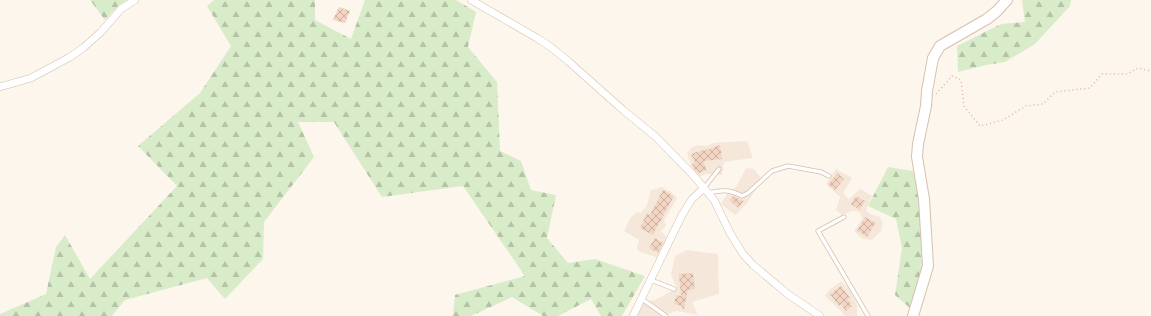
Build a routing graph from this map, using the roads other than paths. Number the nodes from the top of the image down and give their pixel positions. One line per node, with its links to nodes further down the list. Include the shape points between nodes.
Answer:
1 (135, 0): 4 (street, via 121,9 83,48 31,78)
2 (471, 0): 7 (street, via 538,38 568,61 656,137)
3 (1007, 0): 16 (street, via 988,19 942,44 933,58 917,157 924,199 928,266)
4 (0, 87)
5 (719, 169): 7 (lane)
6 (829, 176): 7 (lane, via 788,166 772,171 742,196 734,191)
7 (706, 190): 9 (street, via 692,199 687,207); 14 (street, via 718,206 743,254 789,295)
8 (844, 217): 15 (lane, via 818,231)
9 (651, 280): 10 (lane); 11 (street)
10 (674, 289)
11 (642, 299): 12 (street); 13 (lane)
12 (633, 316)
13 (666, 316)
14 (820, 316)
15 (868, 316)
16 (914, 316)

